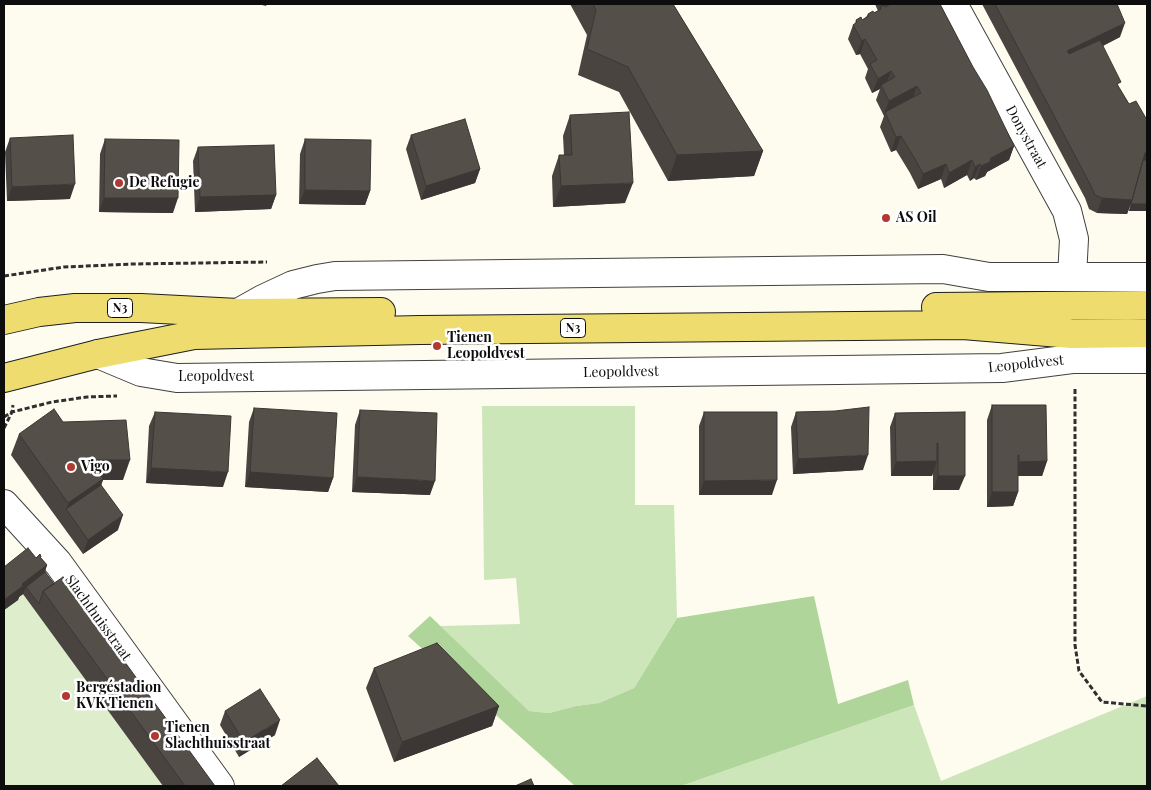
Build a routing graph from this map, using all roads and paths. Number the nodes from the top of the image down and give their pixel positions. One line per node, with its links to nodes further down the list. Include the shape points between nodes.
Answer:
1 (953, 4): 3 (street, Donystraat, via 1067,211 1074,239)
2 (1147, 276): 3 (street)
3 (1072, 277): 5 (street, via 989,277 943,269 334,276 293,285)
4 (1147, 305): 5 (main road, N3)
5 (238, 313): 6 (main road, N3, via 75,308)
6 (4, 320)
7 (1147, 333): 8 (main road, Leopoldvest / N3, via 1072,334 963,325 400,330 194,335)
8 (98, 354): 9 (street, Leopoldvest, via 141,372 177,378 1002,368 1072,359); 10 (main road, Leopoldvest / N3)
9 (1147, 360)
10 (4, 378)
11 (1076, 386): 15 (path, via 1075,645 1079,671 1102,702)
12 (4, 417): 13 (path, via 12,412)
13 (4, 428)
14 (4, 504): 16 (street, Slachthuisstraat, via 58,562)
15 (1147, 706)
16 (220, 786)

